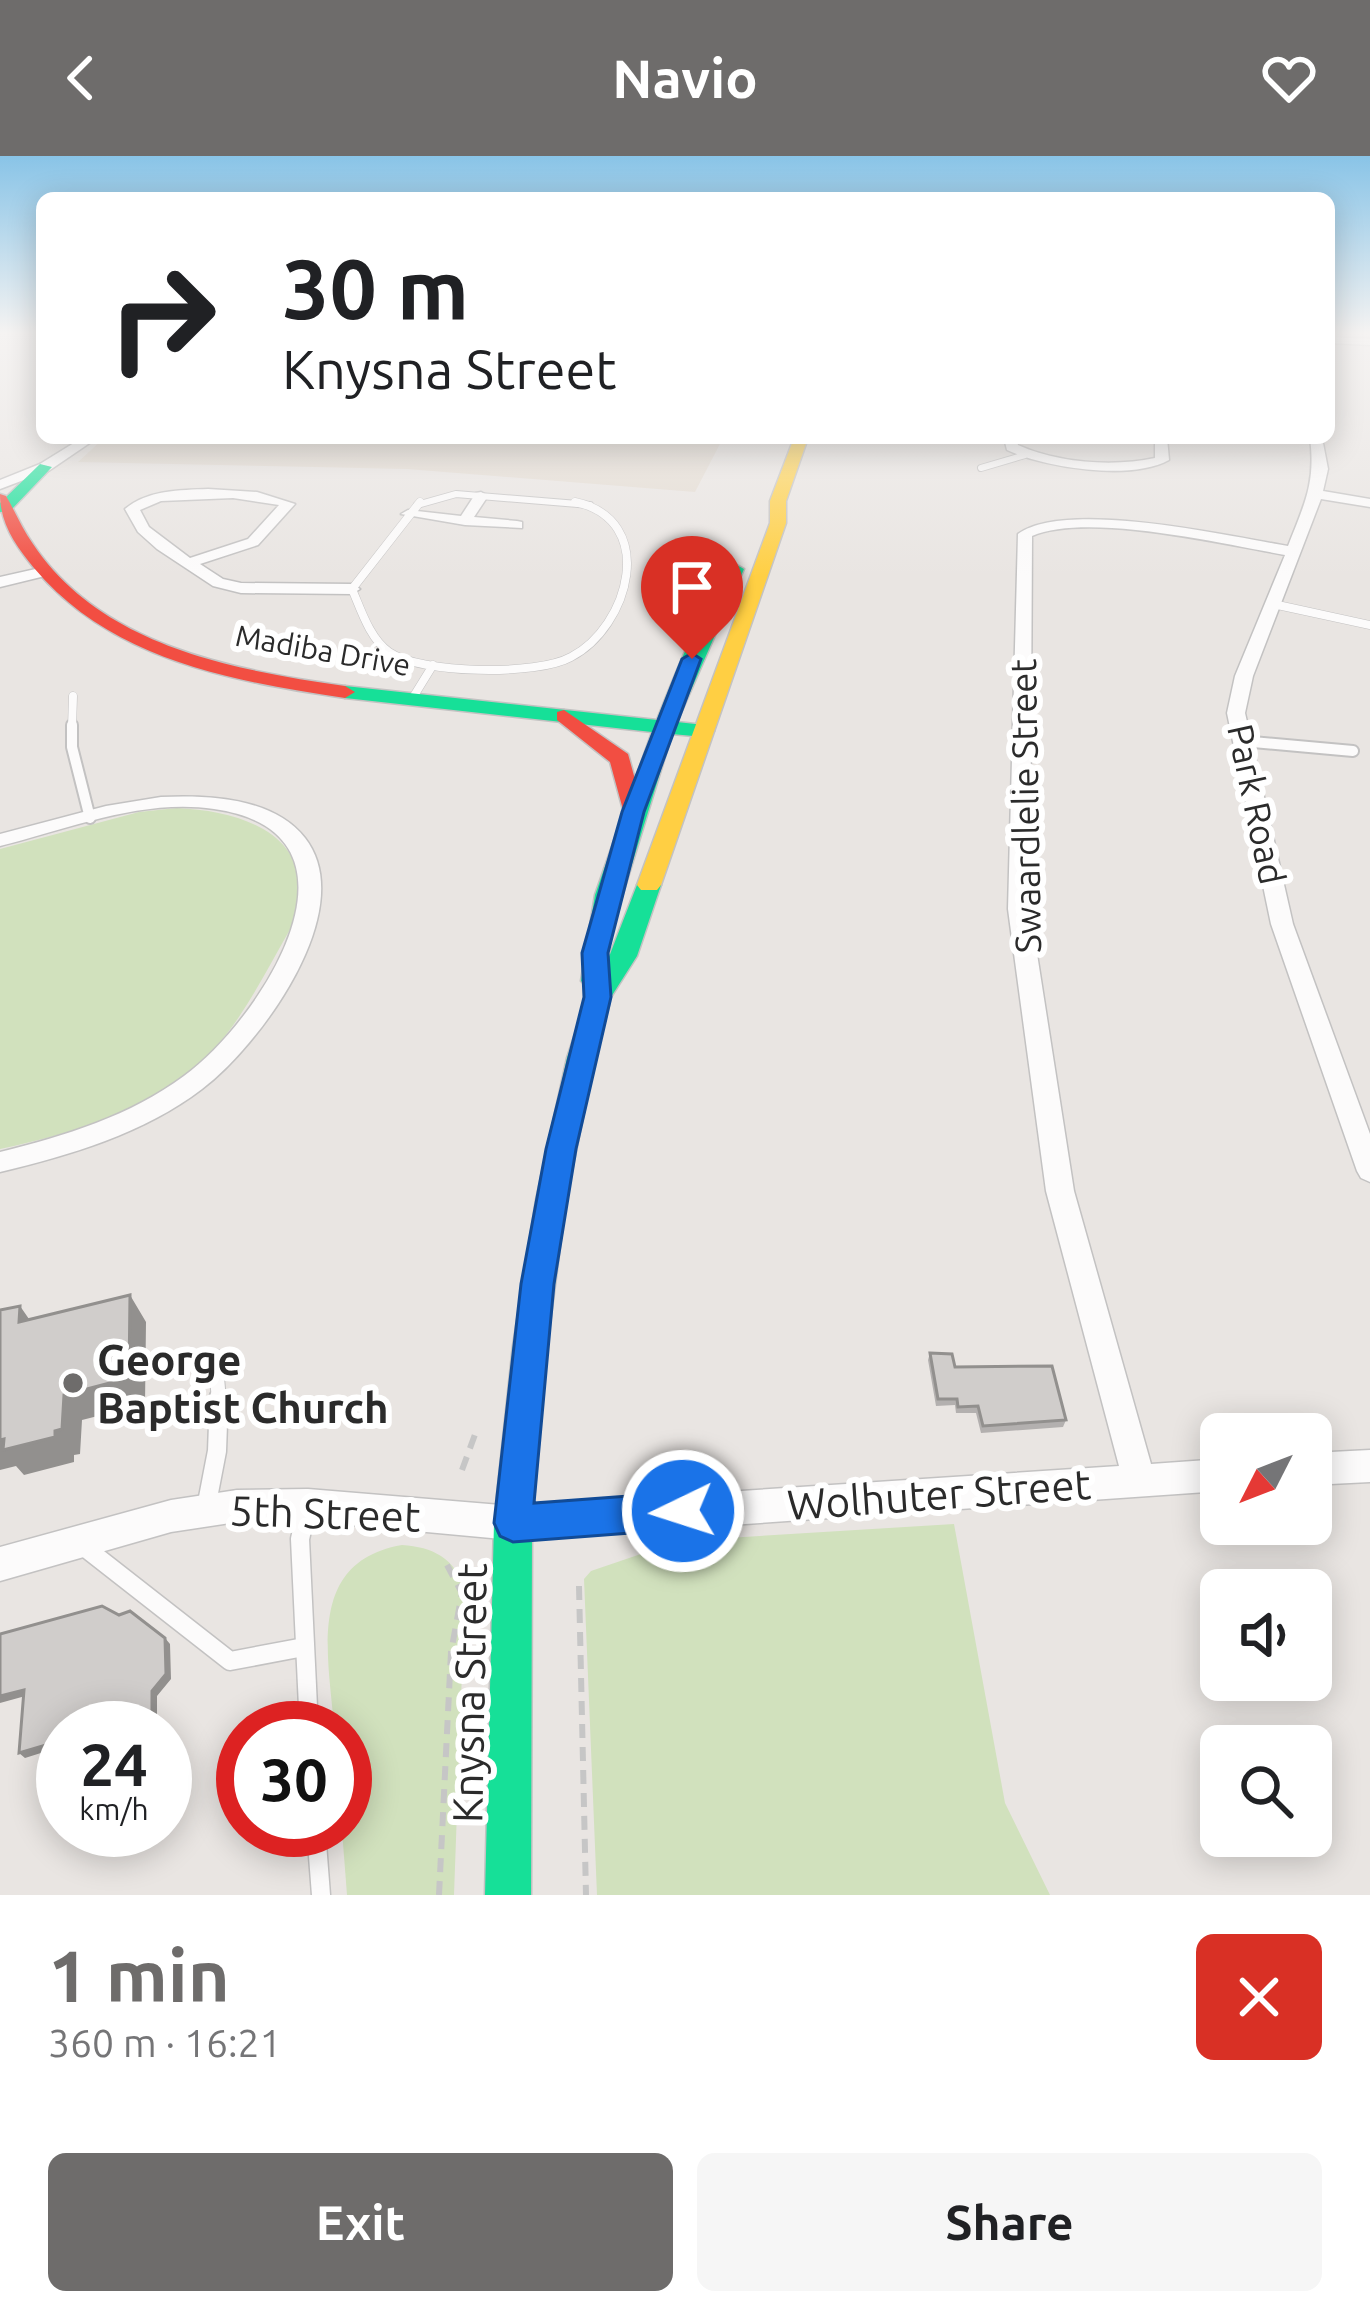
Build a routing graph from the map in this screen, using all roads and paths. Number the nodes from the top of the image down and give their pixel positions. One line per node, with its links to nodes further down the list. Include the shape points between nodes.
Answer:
1 (81, 444): 7 (street)
2 (799, 444): 12 (main road, Knysna Street)
3 (1011, 444): 6 (street)
4 (1161, 444): 6 (street, via 1164,457 1149,465)
5 (1317, 444): 9 (street, Park Road)
6 (1025, 455): 8 (lane)
7 (45, 467): 11 (main road)
8 (981, 468)
9 (1316, 494): 13 (street); 17 (street, Park Road)
10 (481, 496): 14 (lane, via 434,496); 15 (street); 24 (lane, via 599,508 625,547 626,584 584,650 556,665)
11 (1, 497): 19 (main road, Madiba Drive)
12 (778, 501): 28 (main road, Knysna Street, via 728,581); 29 (main road, Knysna Street, via 778,523)
13 (1370, 503)
14 (408, 514): 15 (street); 21 (lane)
15 (465, 521): 16 (street)
16 (518, 525)
17 (1290, 551): 22 (street, Park Road); 44 (street, Swaardlelie Street, via 1046,522 1024,534 1019,909 1060,1191)
18 (189, 563): 18 (street, via 143,530 134,504 189,495 289,504 253,542); 21 (street, via 241,588)
19 (40, 573): 20 (street); 26 (main road, Madiba Drive, via 97,619 168,651 255,676)
20 (0, 582)
21 (352, 589): 24 (lane, via 391,654)
22 (1274, 604): 23 (lane); 30 (street, Park Road, via 1244,676 1236,713)
23 (1370, 625)
24 (433, 665): 26 (lane)
25 (73, 695): 33 (lane, via 72,747)
26 (412, 699): 27 (main road, Madiba Drive)
27 (564, 716): 28 (main road, Madiba Drive); 32 (main road, via 620,759)
28 (663, 727): 29 (main road, Madiba Drive); 32 (main road, Knysna Street)
29 (704, 731): 35 (main road, Knysna Street, via 624,956)
30 (1242, 741): 31 (lane); 37 (street, Park Road, via 1282,924)
31 (1353, 751)
32 (633, 812): 35 (main road, Knysna Street, via 595,953)
33 (90, 818): 34 (street); 36 (street, via 172,802 267,816 305,851 312,908 243,1035 214,1066 124,1122)
34 (0, 840)
35 (598, 997): 47 (main road, Knysna Street, via 540,1269)
36 (0, 1162)
37 (1370, 1172)
38 (215, 1357): 46 (lane, via 219,1461)
39 (477, 1429): 42 (path)
40 (1370, 1466): 41 (street)
41 (1332, 1468)
42 (462, 1470)
43 (1200, 1476): 44 (street, Wolhuter Street)
44 (1139, 1480): 47 (street, Wolhuter Street)
45 (308, 1505): 46 (street, 5th Street); 47 (street, 5th Street); 52 (lane, via 300,1539)
46 (206, 1509): 48 (street, 5th Street)
47 (513, 1523): 57 (main road, Knysna Street)
48 (78, 1543): 49 (street, 5th Street); 52 (lane, via 230,1660)
49 (0, 1564)
50 (447, 1565): 56 (path, via 462,1593)
51 (579, 1586): 58 (path)
52 (304, 1647): 53 (lane)
53 (307, 1701)
54 (318, 1857): 55 (lane)
55 (321, 1895)
56 (439, 1895)
57 (508, 1895)
58 (586, 1895)

